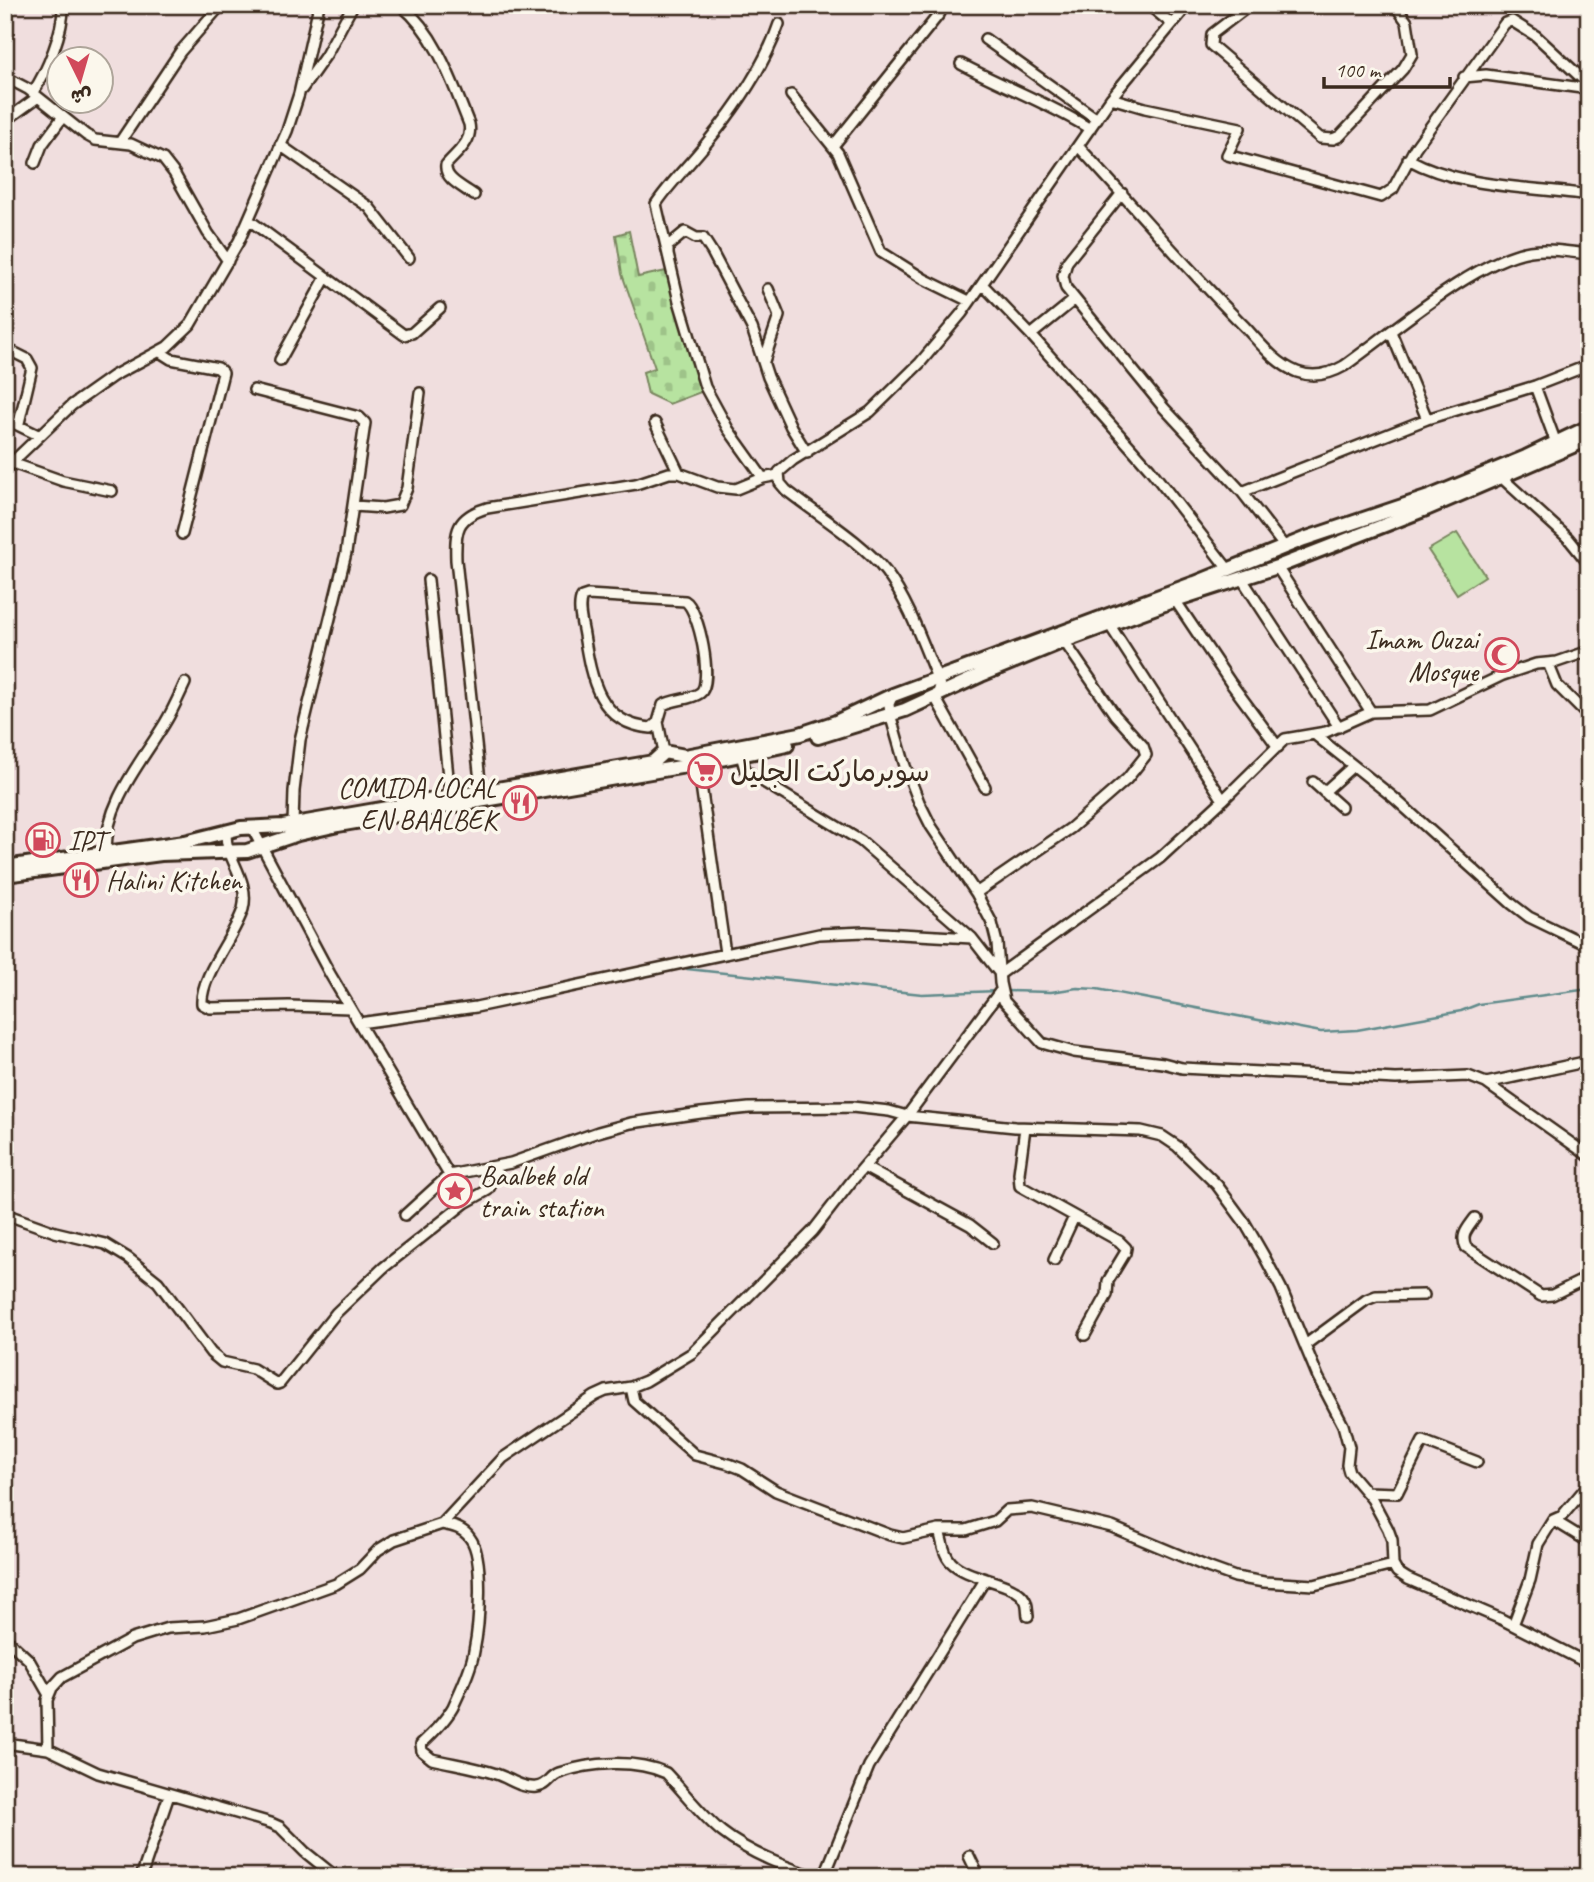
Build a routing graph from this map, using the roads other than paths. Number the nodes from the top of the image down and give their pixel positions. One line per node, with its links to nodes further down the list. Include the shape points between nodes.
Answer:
1 (63, 5): 19 (street, via 55,44)
2 (221, 5): 26 (street, via 184,47)
3 (319, 5): 18 (street)
4 (353, 5): 18 (street)
5 (401, 5): 33 (street, via 437,49 468,124 468,140 445,169 448,177)
6 (1149, 5): 12 (street)
7 (1188, 5): 12 (street)
8 (1250, 5): 9 (street, via 1212,34 1211,45 1320,138 1333,139 1412,54 1407,23)
9 (1395, 5)
10 (940, 13): 28 (street)
11 (779, 24): 37 (street, via 742,95 657,201)
12 (1172, 24): 21 (street)
13 (985, 38): 23 (street)
14 (961, 64): 25 (street)
15 (5, 77): 19 (street)
16 (1464, 77): 17 (street, via 1486,75); 17 (street, via 1502,26 1512,20 1536,36); 30 (street)
17 (1589, 87)
18 (299, 94): 27 (street)
19 (35, 95): 22 (street); 24 (street)
20 (791, 95): 28 (street)
21 (1111, 98): 23 (street); 30 (street, via 1240,128 1227,155 1376,197 1389,193)
22 (62, 118): 26 (street, via 91,138); 31 (street)
23 (1097, 119): 25 (street)
24 (5, 121)
25 (1090, 129): 29 (street)
26 (120, 142): 39 (street, via 166,163)
27 (280, 145): 35 (street); 38 (street, via 369,207)
28 (834, 146): 44 (street, via 881,252)
29 (1078, 146): 32 (street); 41 (street)
30 (1408, 159): 34 (street, via 1447,175)
31 (35, 163)
32 (1122, 193): 43 (street, via 1064,268 1064,282); 46 (street, via 1227,310 1280,362 1297,372 1335,371)
33 (474, 195)
34 (1589, 195)
35 (249, 220): 39 (street); 40 (street)
36 (1589, 254): 46 (street, via 1551,250 1513,255 1464,280)
37 (668, 256): 51 (street, via 668,246 685,232 704,239 752,328); 68 (street, via 705,387)
38 (408, 258)
39 (228, 261): 49 (street, via 190,325)
40 (326, 277): 45 (street, via 404,334 412,333); 50 (street)
41 (982, 284): 44 (street); 47 (street)
42 (768, 289): 51 (street, via 779,316)
43 (1074, 300): 47 (street); 71 (street)
44 (970, 301): 64 (street, via 936,344 870,412)
45 (440, 308)
46 (1391, 332): 57 (street)
47 (1031, 335): 80 (street, via 1150,468)
48 (5, 348): 59 (street, via 27,359 32,368)
49 (160, 352): 61 (street, via 99,385); 73 (street, via 223,373)
50 (280, 360)
51 (764, 363): 64 (street)
52 (1589, 365): 53 (street)
53 (1535, 386): 57 (street); 63 (street)
54 (254, 390): 72 (street, via 365,421)
55 (420, 393): 72 (street, via 407,488 400,505)
56 (5, 419): 59 (street)
57 (1427, 419): 71 (street)
58 (655, 423): 66 (street)
59 (19, 424): 61 (street)
60 (1589, 427): 63 (main road)
61 (38, 435): 65 (street)
62 (1589, 439): 69 (main road)
63 (1556, 443): 74 (main road, via 1429,497)
64 (807, 453): 67 (street)
65 (9, 466): 70 (street)
66 (679, 473): 68 (street, via 725,488 741,488); 105 (street, via 487,508 460,523 455,536 456,560)
67 (778, 475): 68 (street); 88 (street, via 786,490 885,571 908,610)
68 (763, 478)
69 (1502, 478): 77 (main road); 78 (street, via 1568,538)
70 (111, 491)
71 (1242, 492): 75 (street)
72 (354, 506): 110 (street, via 335,604 304,718)
73 (182, 534)
74 (1304, 538): 75 (main road); 77 (main road)
75 (1284, 546): 76 (main road)
76 (1266, 554): 79 (main road); 80 (main road)
77 (1310, 554): 79 (main road)
78 (1589, 564)
79 (1273, 568): 81 (main road); 92 (street)
80 (1228, 569): 88 (main road)
81 (1242, 579): 83 (main road); 96 (street)
82 (428, 580): 107 (street)
83 (1175, 600): 84 (main road); 98 (street)
84 (1109, 624): 85 (main road); 108 (street)
85 (1064, 640): 91 (main road); 118 (street, via 1146,755 1127,779 1071,828)
86 (1589, 651): 87 (street)
87 (1548, 663): 92 (street, via 1503,675 1430,710); 94 (street, via 1557,685)
88 (937, 678): 90 (main road); 91 (street)
89 (185, 683): 114 (street, via 123,791 108,831)
90 (892, 695): 93 (street); 99 (main road, via 800,734 685,756)
91 (936, 697): 93 (main road); 104 (street)
92 (1371, 712): 96 (street)
93 (890, 714): 100 (main road); 118 (street, via 923,811)
94 (1589, 717)
95 (658, 722): 95 (street, via 651,728 635,726 602,701 591,674 579,602 582,597 685,601 693,607 701,633 705,685 700,694 663,705); 99 (street)
96 (1339, 727): 97 (street)
97 (1314, 734): 98 (street, via 1289,737); 102 (street)
98 (1278, 747): 108 (street)
99 (664, 752): 105 (main road, via 653,762)
100 (741, 755): 101 (main road); 119 (street, via 752,775 861,841)
101 (698, 764): 113 (main road, via 338,825); 121 (street)
102 (1353, 766): 106 (street); 120 (street, via 1529,917)
103 (1312, 782): 106 (street)
104 (985, 787)
105 (481, 790): 107 (main road)
106 (1324, 792): 109 (street)
107 (450, 796): 110 (main road)
108 (1223, 800): 122 (street, via 1160,858)
109 (1341, 807)
110 (293, 824): 111 (main road)
111 (252, 828): 112 (main road); 113 (street)
112 (227, 831): 114 (main road, via 185,842); 115 (street)
113 (260, 846): 115 (main road); 124 (street)
114 (106, 851): 116 (main road)
115 (230, 852): 117 (main road, via 161,854); 124 (street, via 243,881 242,911 211,974 202,1004 210,1008)
116 (5, 867)
117 (5, 876)
118 (976, 892): 122 (street, via 995,932)
119 (972, 938): 121 (street, via 841,932); 122 (street)
120 (1589, 946)
121 (725, 953): 125 (street, via 476,1007)
122 (1000, 974): 123 (street)
123 (1001, 990): 127 (street, via 1004,1001 1036,1039 1074,1052 1182,1068 1396,1079 1468,1076); 128 (street)
124 (350, 1008): 125 (street)
125 (359, 1023): 133 (street)
126 (1589, 1061): 127 (street)
127 (1486, 1083): 130 (street)
128 (907, 1116): 129 (street); 131 (street, via 852,1107 701,1113 612,1128); 132 (street)
129 (1025, 1128): 136 (street, via 1020,1186); 143 (street, via 1153,1133 1177,1146 1217,1185 1245,1223 1281,1288)
130 (1589, 1156)
131 (497, 1167): 133 (street); 134 (street, via 488,1190 383,1268 336,1313 277,1384 211,1353 158,1282 128,1258 105,1244)
132 (864, 1167): 138 (street, via 970,1225); 144 (street, via 813,1231 692,1353)
133 (449, 1175): 135 (street)
134 (5, 1214)
135 (405, 1215)
136 (1074, 1217): 139 (street); 142 (street, via 1126,1248)
137 (1475, 1218): 140 (street, via 1465,1232 1466,1247 1541,1296)
138 (993, 1243)
139 (1054, 1260)
140 (1589, 1276)
141 (1424, 1295): 143 (street, via 1366,1300)
142 (1085, 1335)
143 (1305, 1346): 147 (street, via 1346,1435 1349,1472)
144 (631, 1387): 149 (street, via 596,1396 503,1458); 150 (street, via 634,1401 702,1459 742,1469 776,1491 890,1535 903,1538)
145 (1477, 1462): 147 (street, via 1423,1441 1397,1493)
146 (1587, 1487): 148 (street)
147 (1366, 1492): 152 (street, via 1388,1529)
148 (1553, 1520): 151 (street); 155 (street, via 1538,1544)
149 (442, 1524): 158 (street, via 394,1540 336,1584 238,1619 168,1628 132,1639 62,1676); 165 (street, via 464,1531 476,1549 480,1583 476,1636 470,1667 444,1720 421,1744 424,1753 532,1787 587,1766 657,1769 727,1836 798,1872)
150 (939, 1530): 152 (street, via 980,1527 1007,1510 1032,1508 1112,1527 1210,1568 1264,1582 1314,1585); 153 (street, via 950,1561)
151 (1589, 1542)
152 (1393, 1566): 155 (street, via 1408,1579)
153 (985, 1580): 154 (street, via 1021,1594); 165 (street, via 869,1766)
154 (1028, 1616)
155 (1513, 1625): 157 (street)
156 (5, 1638): 158 (street, via 29,1660)
157 (1589, 1664)
158 (49, 1695): 160 (street)
159 (5, 1742): 160 (street)
160 (48, 1749): 161 (street, via 98,1773)
161 (169, 1795): 163 (street); 164 (street, via 280,1827)
162 (968, 1856): 166 (street)
163 (141, 1877)
164 (336, 1877)
165 (822, 1877)
166 (979, 1877)

